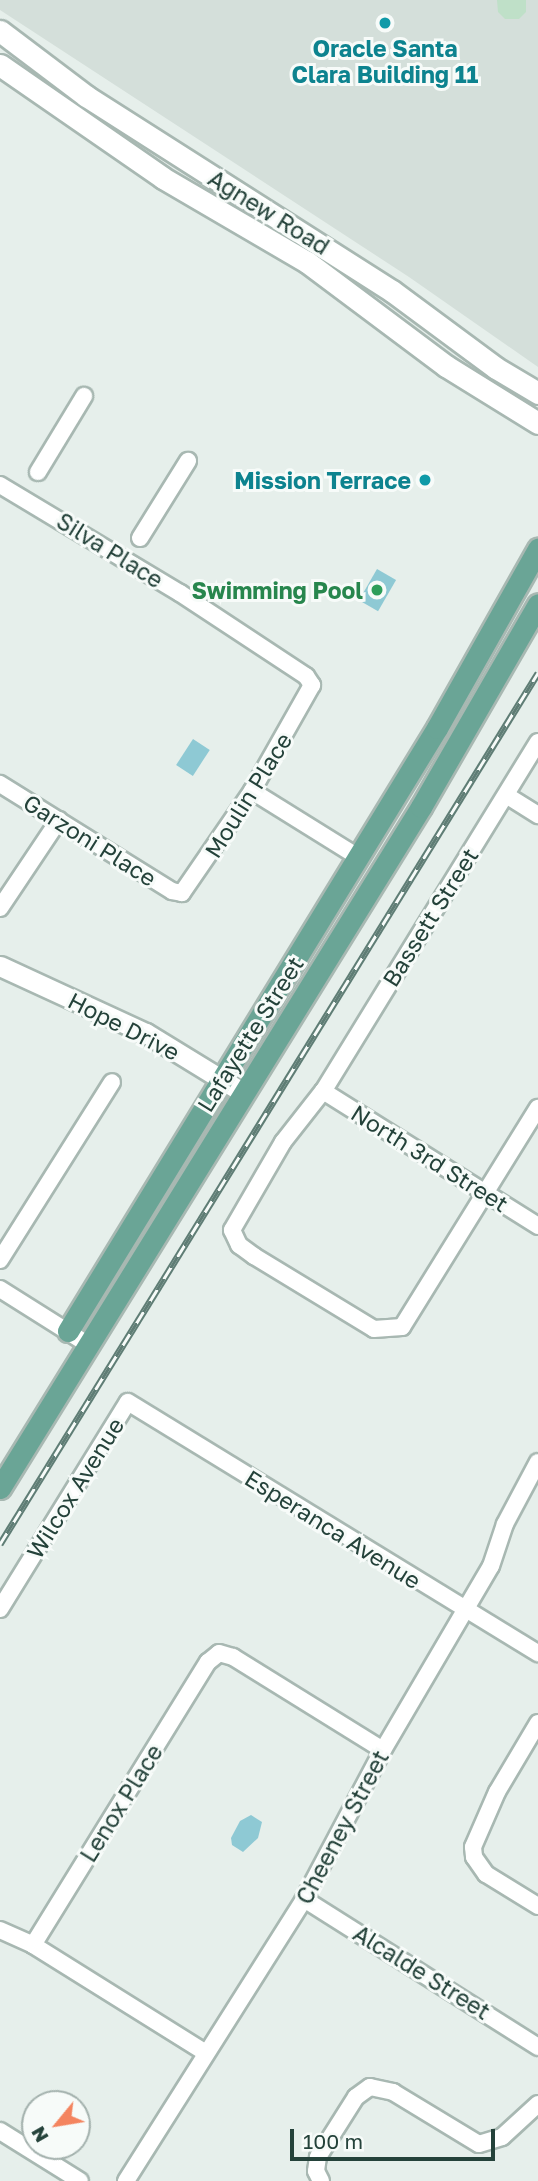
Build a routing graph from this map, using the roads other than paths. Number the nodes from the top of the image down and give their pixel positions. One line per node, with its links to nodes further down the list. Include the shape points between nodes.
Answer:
1 (0, 31): 3 (main road, Agnew Road, via 86,96 392,290 496,368)
2 (0, 65): 5 (main road, Agnew Road, via 163,178 307,262 446,366)
3 (538, 393)
4 (84, 397): 7 (street)
5 (538, 423)
6 (188, 461): 9 (street)
7 (38, 472)
8 (0, 485): 12 (street, Silva Place, via 306,676 312,685)
9 (140, 538)
10 (538, 550): 19 (main road, Lafayette Street)
11 (538, 604): 26 (main road, Lafayette Street, via 434,785)
12 (310, 694): 15 (street, Moulin Place)
13 (538, 743): 16 (street, Bassett Street)
14 (0, 784): 18 (street, Garzoni Place)
15 (252, 790): 19 (street); 20 (street, Moulin Place)
16 (506, 795): 17 (street); 25 (street, Bassett Street)
17 (538, 815)
18 (59, 820): 20 (street, Garzoni Place); 21 (street)
19 (358, 857): 23 (main road, Lafayette Street)
20 (182, 893)
21 (0, 908)
22 (0, 966): 23 (street, Hope Drive, via 146,1033)
23 (224, 1079): 26 (street, Hope Drive); 32 (main road, Lafayette Street)
24 (112, 1082): 30 (street)
25 (323, 1091): 28 (street, North 3rd Street); 28 (street, Bassett Street, via 283,1142 232,1230 239,1245 254,1256 374,1329 393,1330 402,1327)
26 (244, 1093): 33 (main road, Lafayette Street)
27 (538, 1108): 28 (street)
28 (485, 1193): 29 (street, North 3rd Street)
29 (538, 1226)
30 (0, 1260)
31 (0, 1289): 32 (street)
32 (68, 1331): 33 (street)
33 (89, 1345): 36 (main road, Lafayette Street)
34 (128, 1402): 37 (street, Wilcox Avenue); 38 (street, Esperanca Avenue)
35 (538, 1462): 38 (street, Cheeney Street, via 505,1524 491,1566)
36 (0, 1488)
37 (0, 1609)
38 (465, 1610): 39 (street, Esperanca Avenue); 41 (street, Cheeney Street)
39 (538, 1653)
40 (538, 1723): 43 (street, via 497,1792 473,1847 486,1874)
41 (383, 1750): 42 (street, Cheeney Street); 45 (street, Lenox Place, via 233,1657 219,1653 208,1662)
42 (304, 1899): 46 (street, Alcalde Street); 47 (street, Cheeney Street)
43 (538, 1906)
44 (0, 1930): 45 (street)
45 (33, 1945): 47 (street)
46 (538, 2047)
47 (206, 2053): 51 (street, Cheeney Street)
48 (538, 2104): 52 (street, via 502,2137 479,2144 393,2092 370,2087 356,2097 318,2157 316,2171)
49 (0, 2131): 50 (street)
50 (80, 2181)
51 (126, 2181)
52 (321, 2181)

